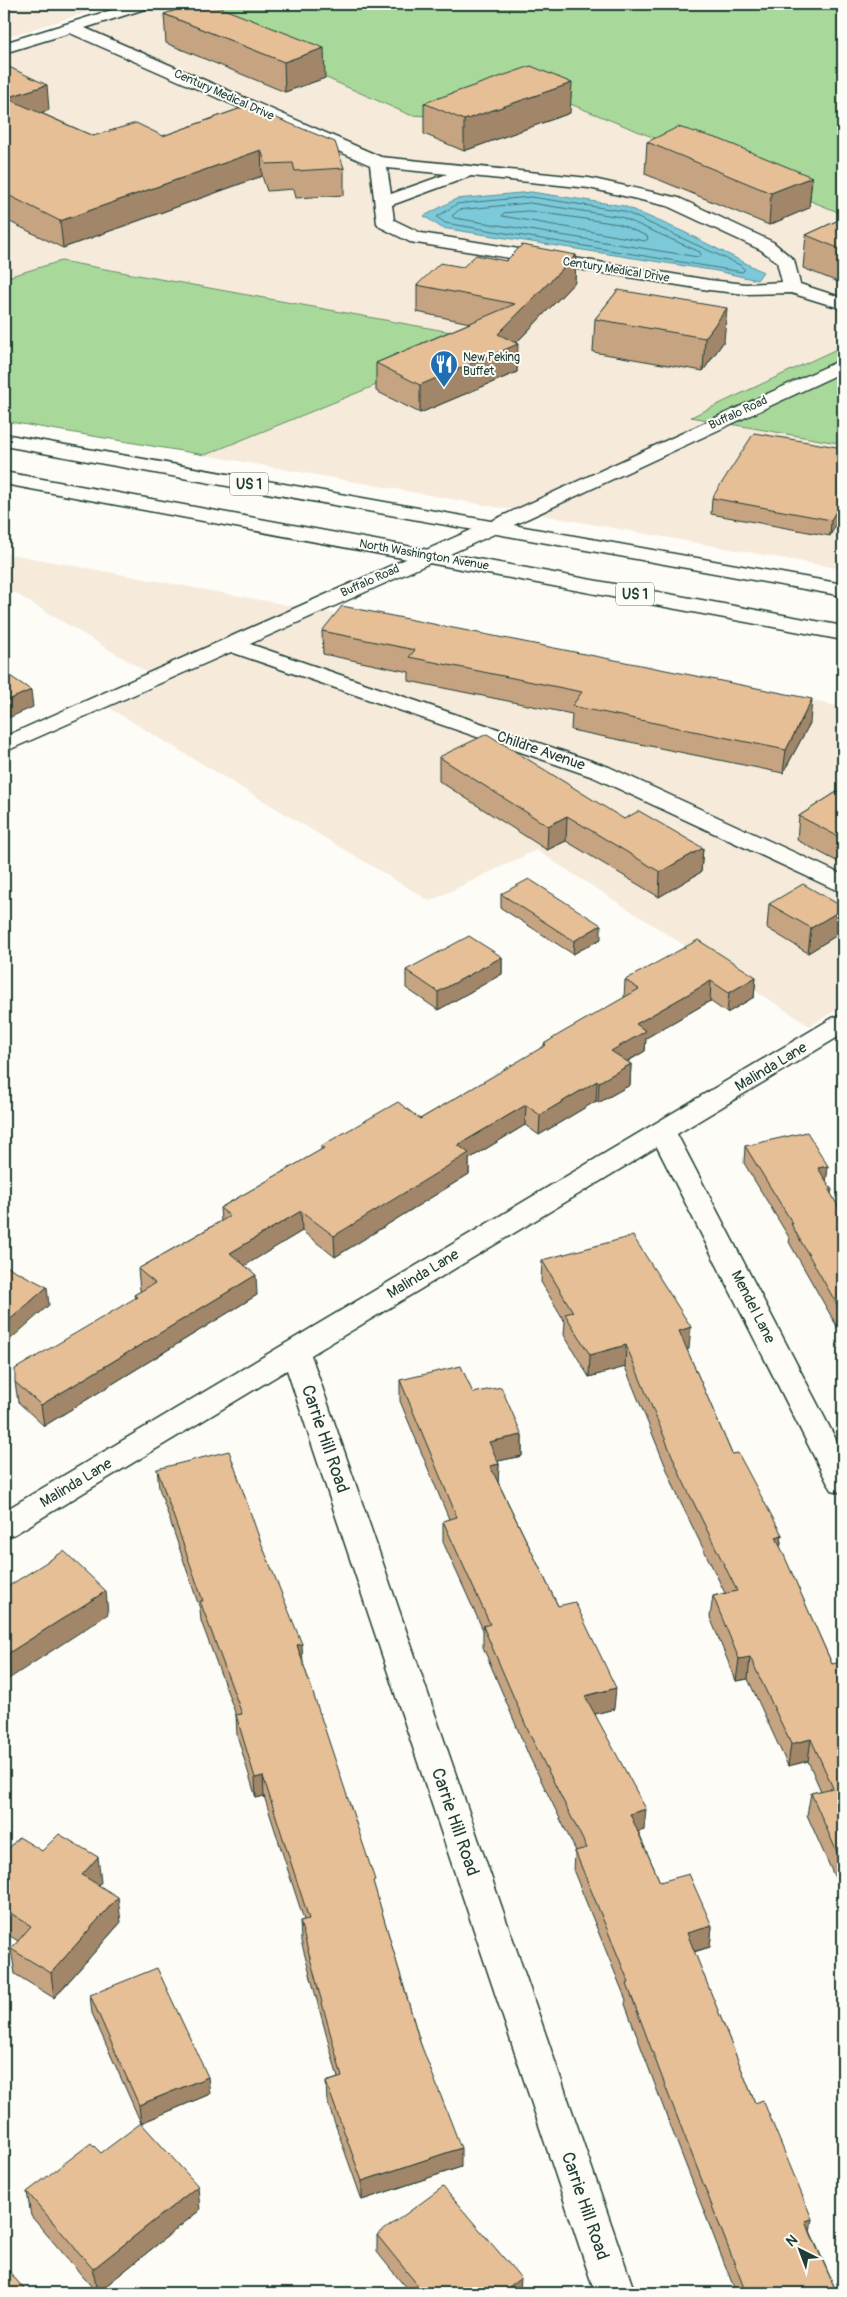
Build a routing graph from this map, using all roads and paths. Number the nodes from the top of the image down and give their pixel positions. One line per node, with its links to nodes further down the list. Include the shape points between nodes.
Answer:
1 (146, 4): 2 (street)
2 (70, 28): 3 (street); 4 (street, Century Medical Drive)
3 (4, 48)
4 (378, 162): 5 (street, Century Medical Drive); 6 (street, Century Medical Drive)
5 (471, 171): 6 (street); 7 (street, Century Medical Drive, via 589,183 673,202 767,246 785,260)
6 (383, 203): 7 (street, Century Medical Drive, via 386,223 416,238 709,285 746,289)
7 (792, 287): 8 (street, Century Medical Drive)
8 (843, 304)
9 (843, 364): 12 (street, Buffalo Road)
10 (4, 440): 12 (street, US 1)
11 (4, 478): 13 (street, North Washington Avenue / US 1)
12 (494, 527): 13 (street, Buffalo Road); 14 (street, US 1)
13 (426, 556): 15 (street, North Washington Avenue / US 1); 16 (street, Buffalo Road)
14 (843, 590)
15 (843, 632)
16 (229, 644): 17 (street, Buffalo Road); 18 (street, Childre Avenue, via 601,772)
17 (4, 745)
18 (843, 884)
19 (843, 1023): 20 (street, Malinda Lane)
20 (662, 1132): 21 (street, Malinda Lane); 22 (street, Mendel Lane)
21 (295, 1351): 23 (street, Malinda Lane); 24 (street, Carrie Hill Road)
22 (843, 1482)
23 (7, 1520)
24 (615, 2293)

